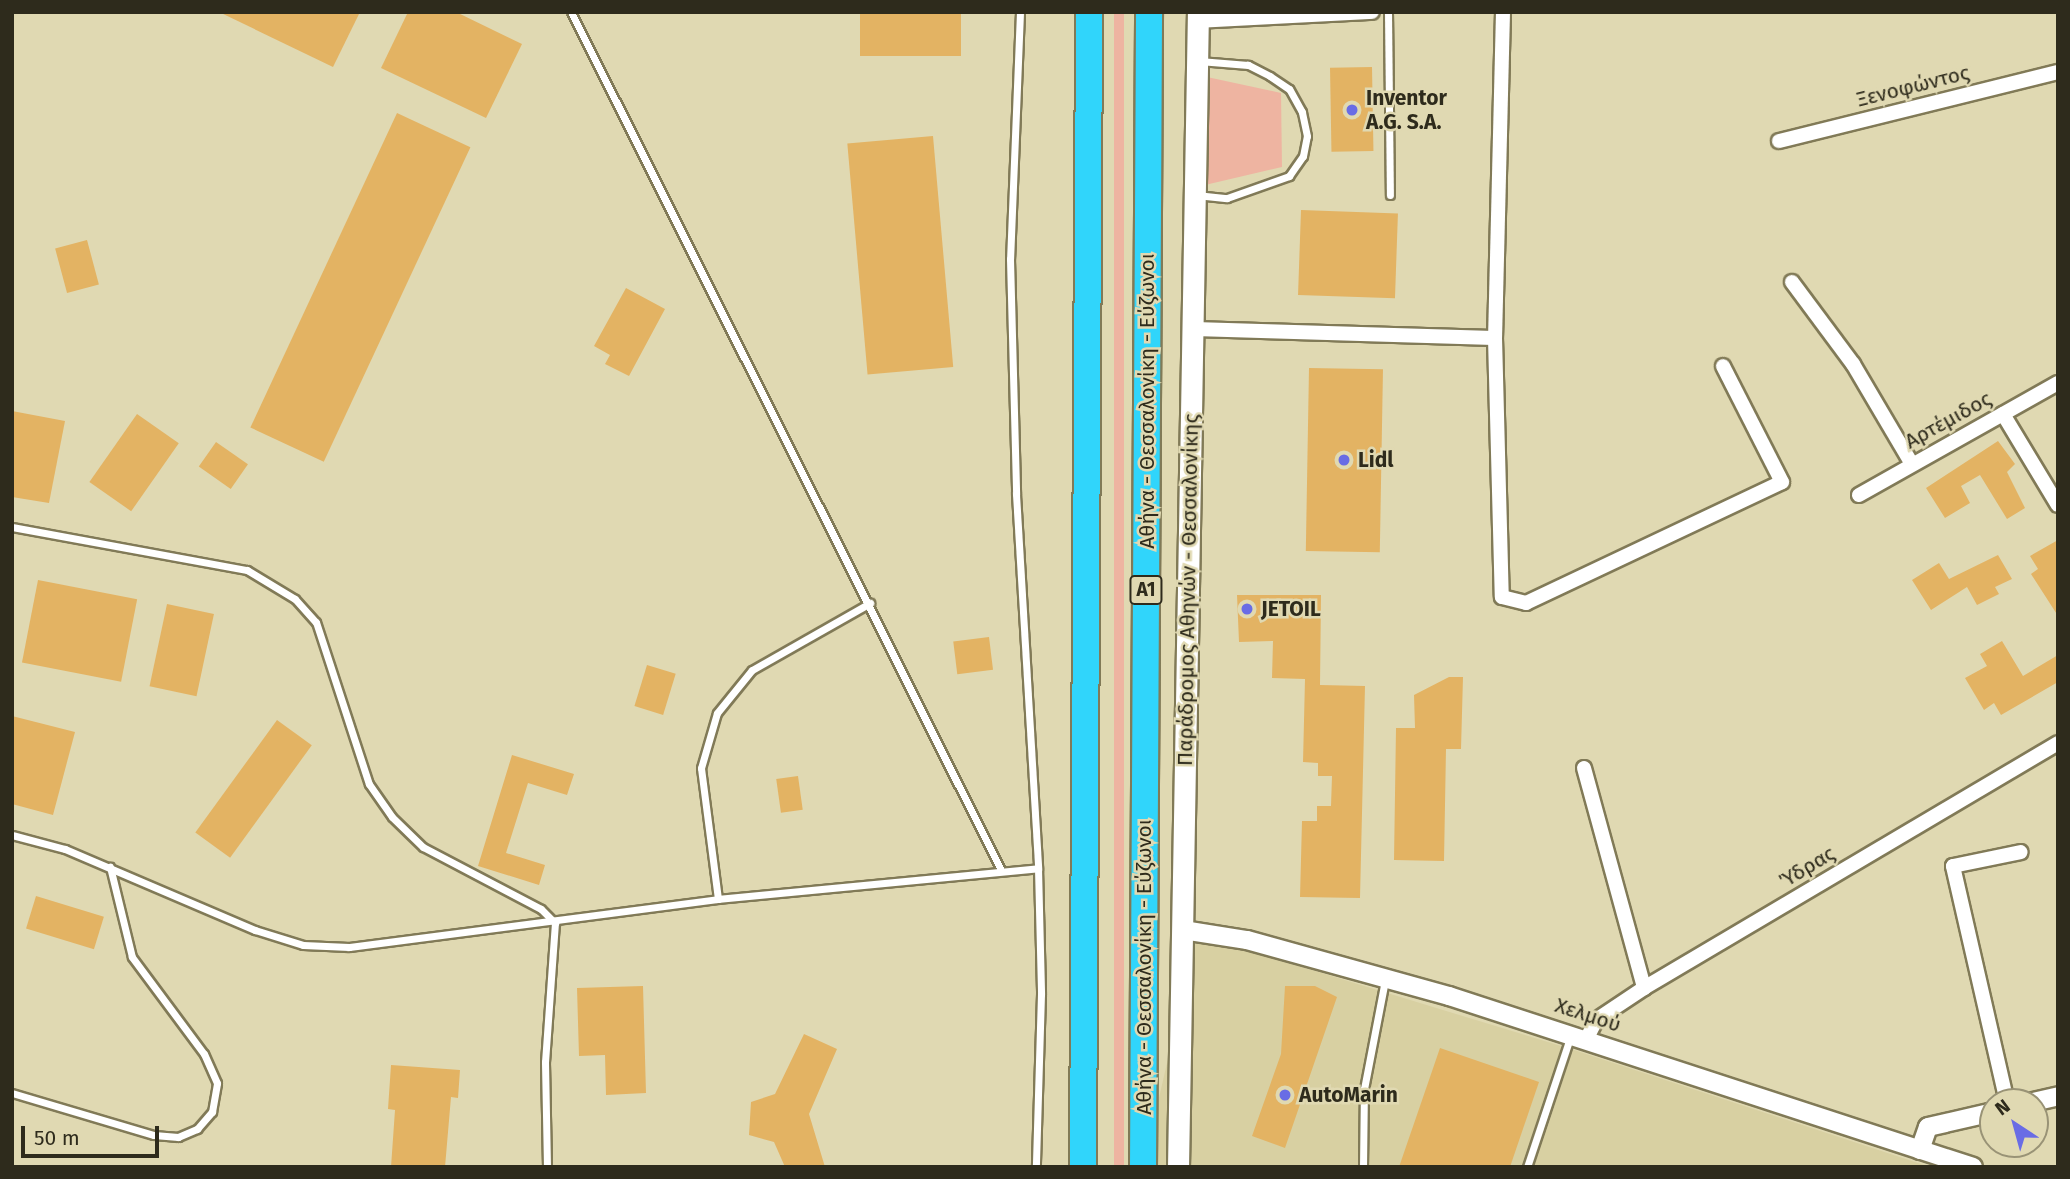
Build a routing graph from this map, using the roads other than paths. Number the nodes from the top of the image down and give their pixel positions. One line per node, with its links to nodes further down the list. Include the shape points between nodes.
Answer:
1 (571, 12): 24 (lane)
2 (1020, 12): 30 (lane, via 1010,259 1016,494)
3 (1089, 12): 45 (highway)
4 (1149, 12): 46 (highway, Αθήνα - Θεσσαλονίκη - Εύζωνοι / Α1)
5 (1372, 12): 8 (street)
6 (1388, 12): 13 (lane)
7 (1503, 12): 16 (street)
8 (1198, 17): 9 (main road, Παράδρομος Αθηνών - Θεσσαλονίκης)
9 (1197, 61): 12 (main road, Παράδρομος Αθηνών - Θεσσαλονίκης); 12 (lane, via 1248,65 1270,76 1289,89 1307,136 1303,156 1289,176 1227,198)
10 (2058, 72): 11 (street, Ξενοφώντος)
11 (1779, 141)
12 (1195, 195): 15 (main road, Παράδρομος Αθηνών - Θεσσαλονίκης)
13 (1390, 195)
14 (1792, 282): 20 (street, via 1853,364)
15 (1193, 330): 16 (street); 34 (main road, Παράδρομος Αθηνών - Θεσσαλονίκης)
16 (1495, 338): 17 (street, via 1502,597 1526,603 1782,482)
17 (1723, 366)
18 (2058, 383): 19 (street, Αρτέμιδος)
19 (2003, 414): 20 (street, Αρτέμιδος); 22 (street)
20 (1912, 464): 21 (street, Αρτέμιδος)
21 (1859, 495)
22 (2058, 505)
23 (12, 527): 33 (lane, via 247,570 295,598 316,622 369,784 393,817 423,847 541,909)
24 (870, 603): 31 (lane); 32 (lane, via 751,670 717,713 701,768)
25 (2058, 743): 36 (street, Ύδρας)
26 (1584, 768): 36 (street)
27 (12, 835): 29 (lane)
28 (2021, 852): 38 (street, via 1953,866)
29 (110, 867): 33 (lane, via 255,930 303,945 349,947); 39 (lane, via 132,957 204,1055 217,1083 212,1112 197,1129 178,1137 155,1135)
30 (1038, 868): 31 (lane); 44 (lane, via 1041,994)
31 (1001, 870): 32 (lane)
32 (718, 899): 33 (lane)
33 (555, 923): 43 (lane, via 545,1062)
34 (1183, 930): 35 (street, Χελμού, via 1247,940); 47 (main road, Παράδρομος Αθηνών - Θεσσαλονίκης)
35 (1385, 978): 37 (street, Χελμού); 48 (lane, via 1364,1090)
36 (1644, 988): 37 (street, Ύδρας)
37 (1580, 1036): 41 (street, Χελμού); 49 (lane)
38 (2004, 1088)
39 (12, 1093)
40 (1979, 1115): 41 (street, via 1928,1127)
41 (1920, 1150): 42 (street, Χελμού)
42 (1969, 1166)
43 (547, 1167)
44 (1036, 1167)
45 (1083, 1167)
46 (1143, 1167)
47 (1178, 1167)
48 (1363, 1167)
49 (1527, 1167)

